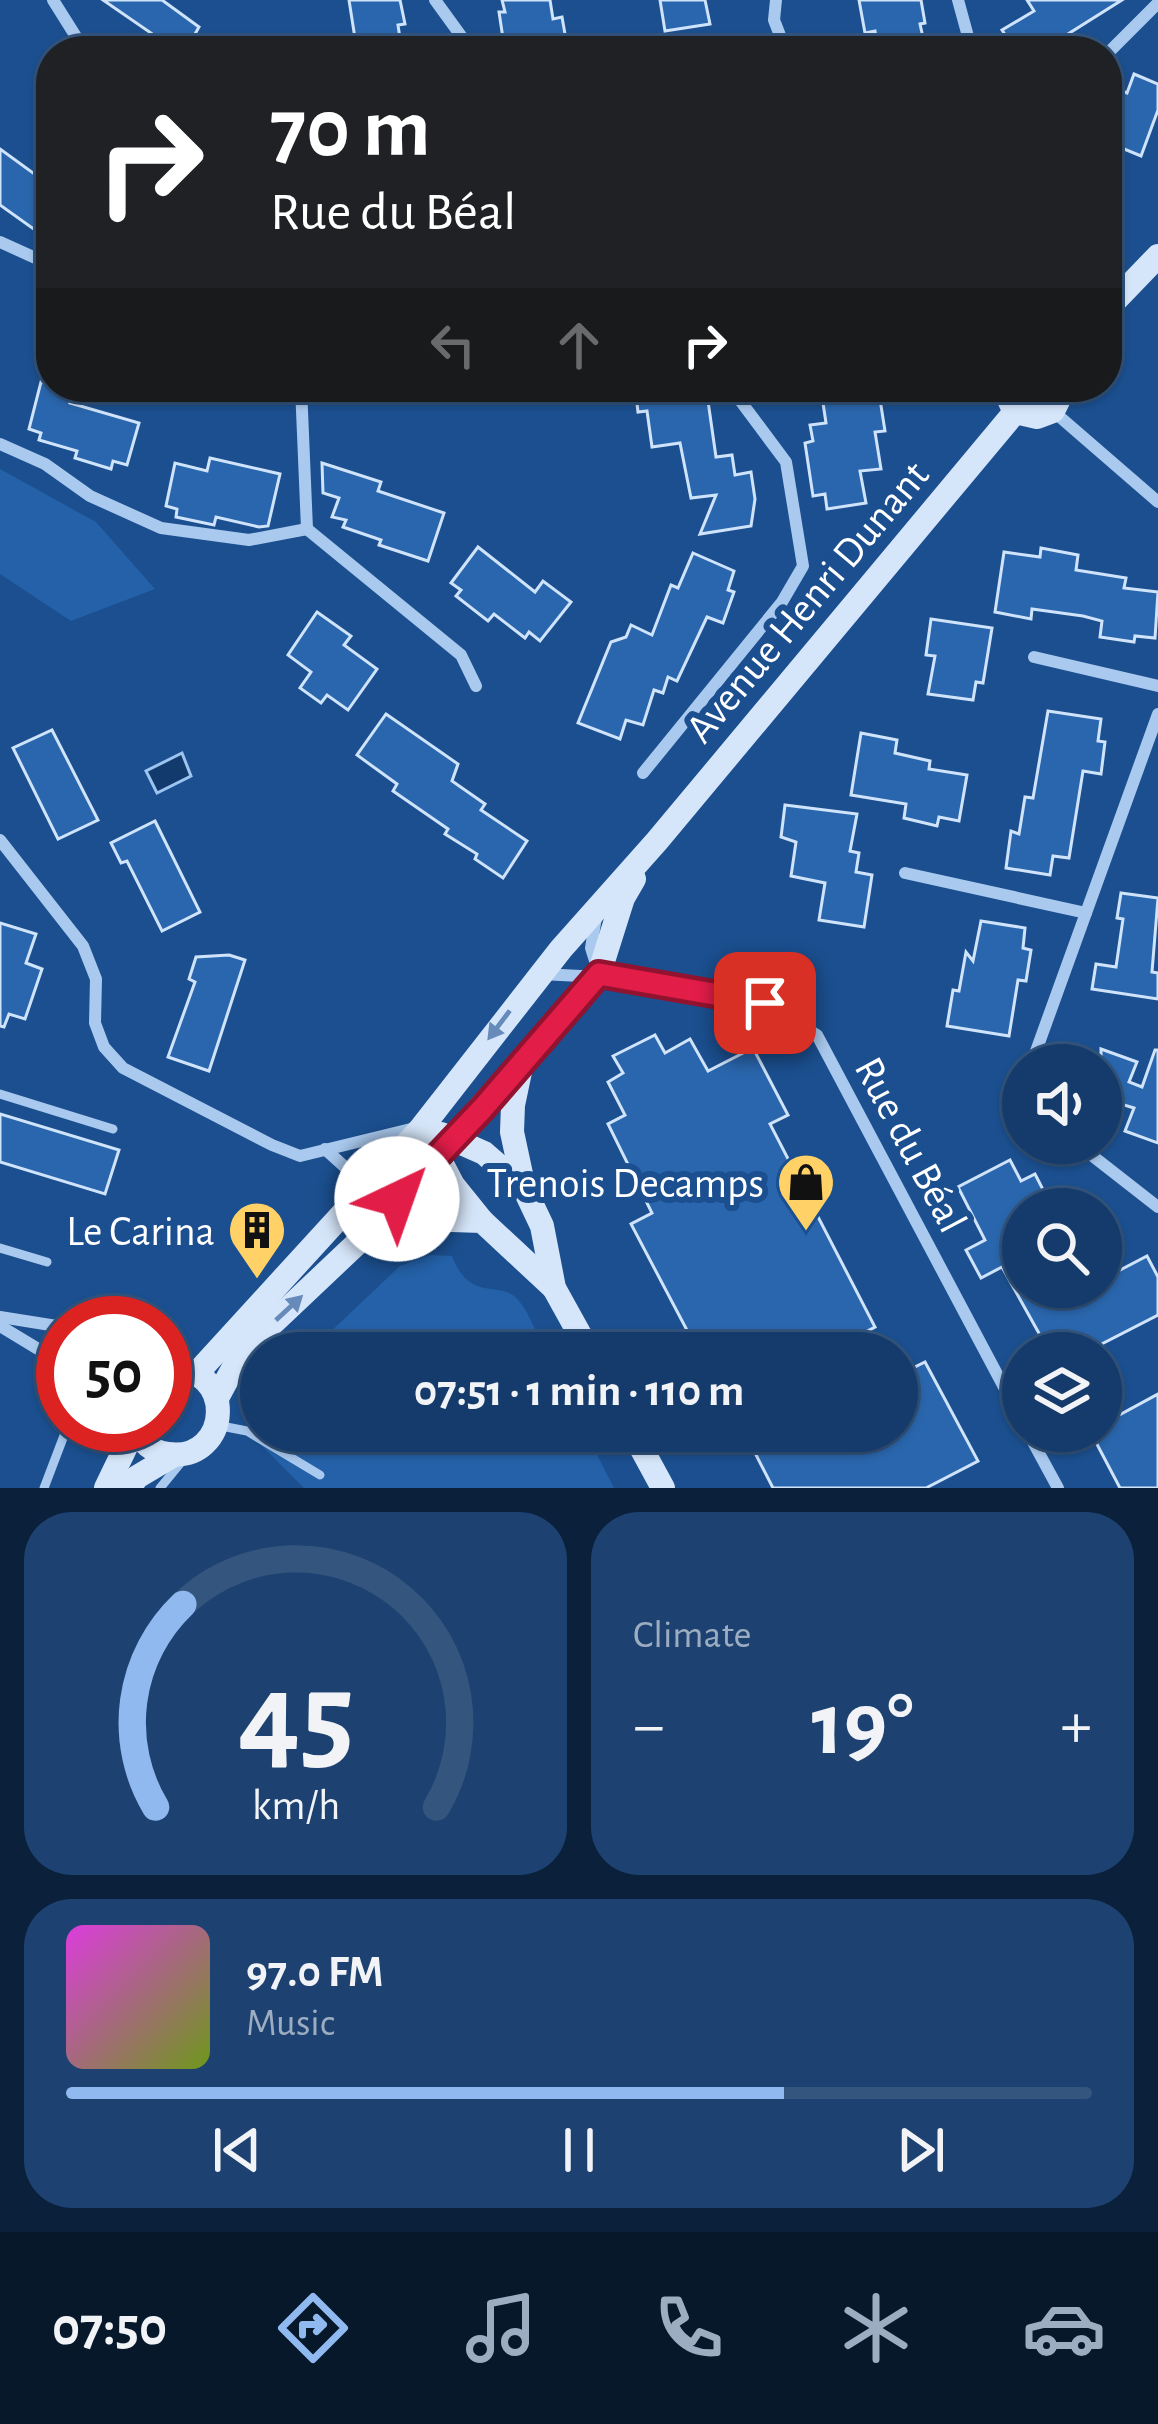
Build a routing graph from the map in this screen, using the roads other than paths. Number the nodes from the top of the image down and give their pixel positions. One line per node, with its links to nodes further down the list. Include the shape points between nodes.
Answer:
1 (53, 0): 6 (street)
2 (435, 0): 7 (street)
3 (776, 0): 8 (street)
4 (958, 0): 9 (street)
5 (1158, 3): 10 (street)
6 (76, 36)
7 (461, 36)
8 (781, 36)
9 (968, 36)
10 (1122, 39)
11 (0, 242): 13 (street)
12 (1158, 256): 14 (main road)
13 (36, 258)
14 (1122, 293)
15 (302, 402): 23 (street)
16 (741, 402): 28 (street, via 786,462 803,566)
17 (1010, 402): 20 (main road)
18 (1058, 402): 19 (main road)
19 (1053, 411): 20 (main road, via 1037,418); 22 (street)
20 (1015, 412): 30 (main road, Avenue Henri Dunant)
21 (0, 444): 23 (street, via 161,528 249,540)
22 (1158, 502)
23 (307, 529): 25 (street, via 461,655)
24 (1034, 657): 26 (street)
25 (476, 686)
26 (1158, 686)
27 (1158, 714): 33 (street)
28 (643, 773)
29 (0, 840): 42 (street, via 83,946 96,979 95,1023 123,1068 272,1145 300,1156)
30 (657, 841): 32 (main road); 35 (main road, via 623,898)
31 (904, 873): 33 (street)
32 (602, 903): 34 (main road); 35 (street, via 591,948)
33 (1086, 913): 36 (street)
34 (540, 974): 35 (street, Rue du Béal); 39 (main road, one-way to 39)
35 (599, 974): 37 (main road); 58 (street, Rue du Béal, via 765,1003 817,1035)
36 (1039, 1044)
37 (524, 1059): 41 (main road); 44 (main road, via 512,1132)
38 (0, 1094): 40 (lane)
39 (422, 1127): 41 (main road); 42 (street); 45 (main road)
40 (113, 1129)
41 (446, 1147): 44 (main road, via 484,1153); 47 (main road, via 453,1185); 48 (main road)
42 (325, 1149): 45 (street, via 358,1178)
43 (1102, 1164): 46 (street)
44 (524, 1188): 51 (main road, via 542,1226)
45 (361, 1198): 57 (main road)
46 (1158, 1208)
47 (482, 1221): 48 (main road, via 421,1219); 51 (main road)
48 (370, 1232): 59 (main road, one-way to 48, via 242,1352)
49 (0, 1248): 50 (lane)
50 (46, 1262)
51 (554, 1288): 54 (main road)
52 (0, 1322): 53 (street); 55 (street)
53 (36, 1325)
54 (578, 1332)
55 (36, 1347)
56 (192, 1371): 57 (main road)
57 (197, 1372): 59 (main road)
58 (1002, 1383)
59 (217, 1398): 60 (main road)
60 (217, 1425): 66 (main road); 67 (lane, via 247,1431)
61 (58, 1452): 68 (lane)
62 (122, 1452): 69 (main road)
63 (171, 1452): 66 (main road)
64 (643, 1452): 72 (main road)
65 (1039, 1452): 73 (street)
66 (181, 1454): 70 (main road); 71 (lane)
67 (320, 1475)
68 (44, 1488)
69 (106, 1488)
70 (129, 1488)
71 (160, 1488)
72 (663, 1488)
73 (1058, 1488)

